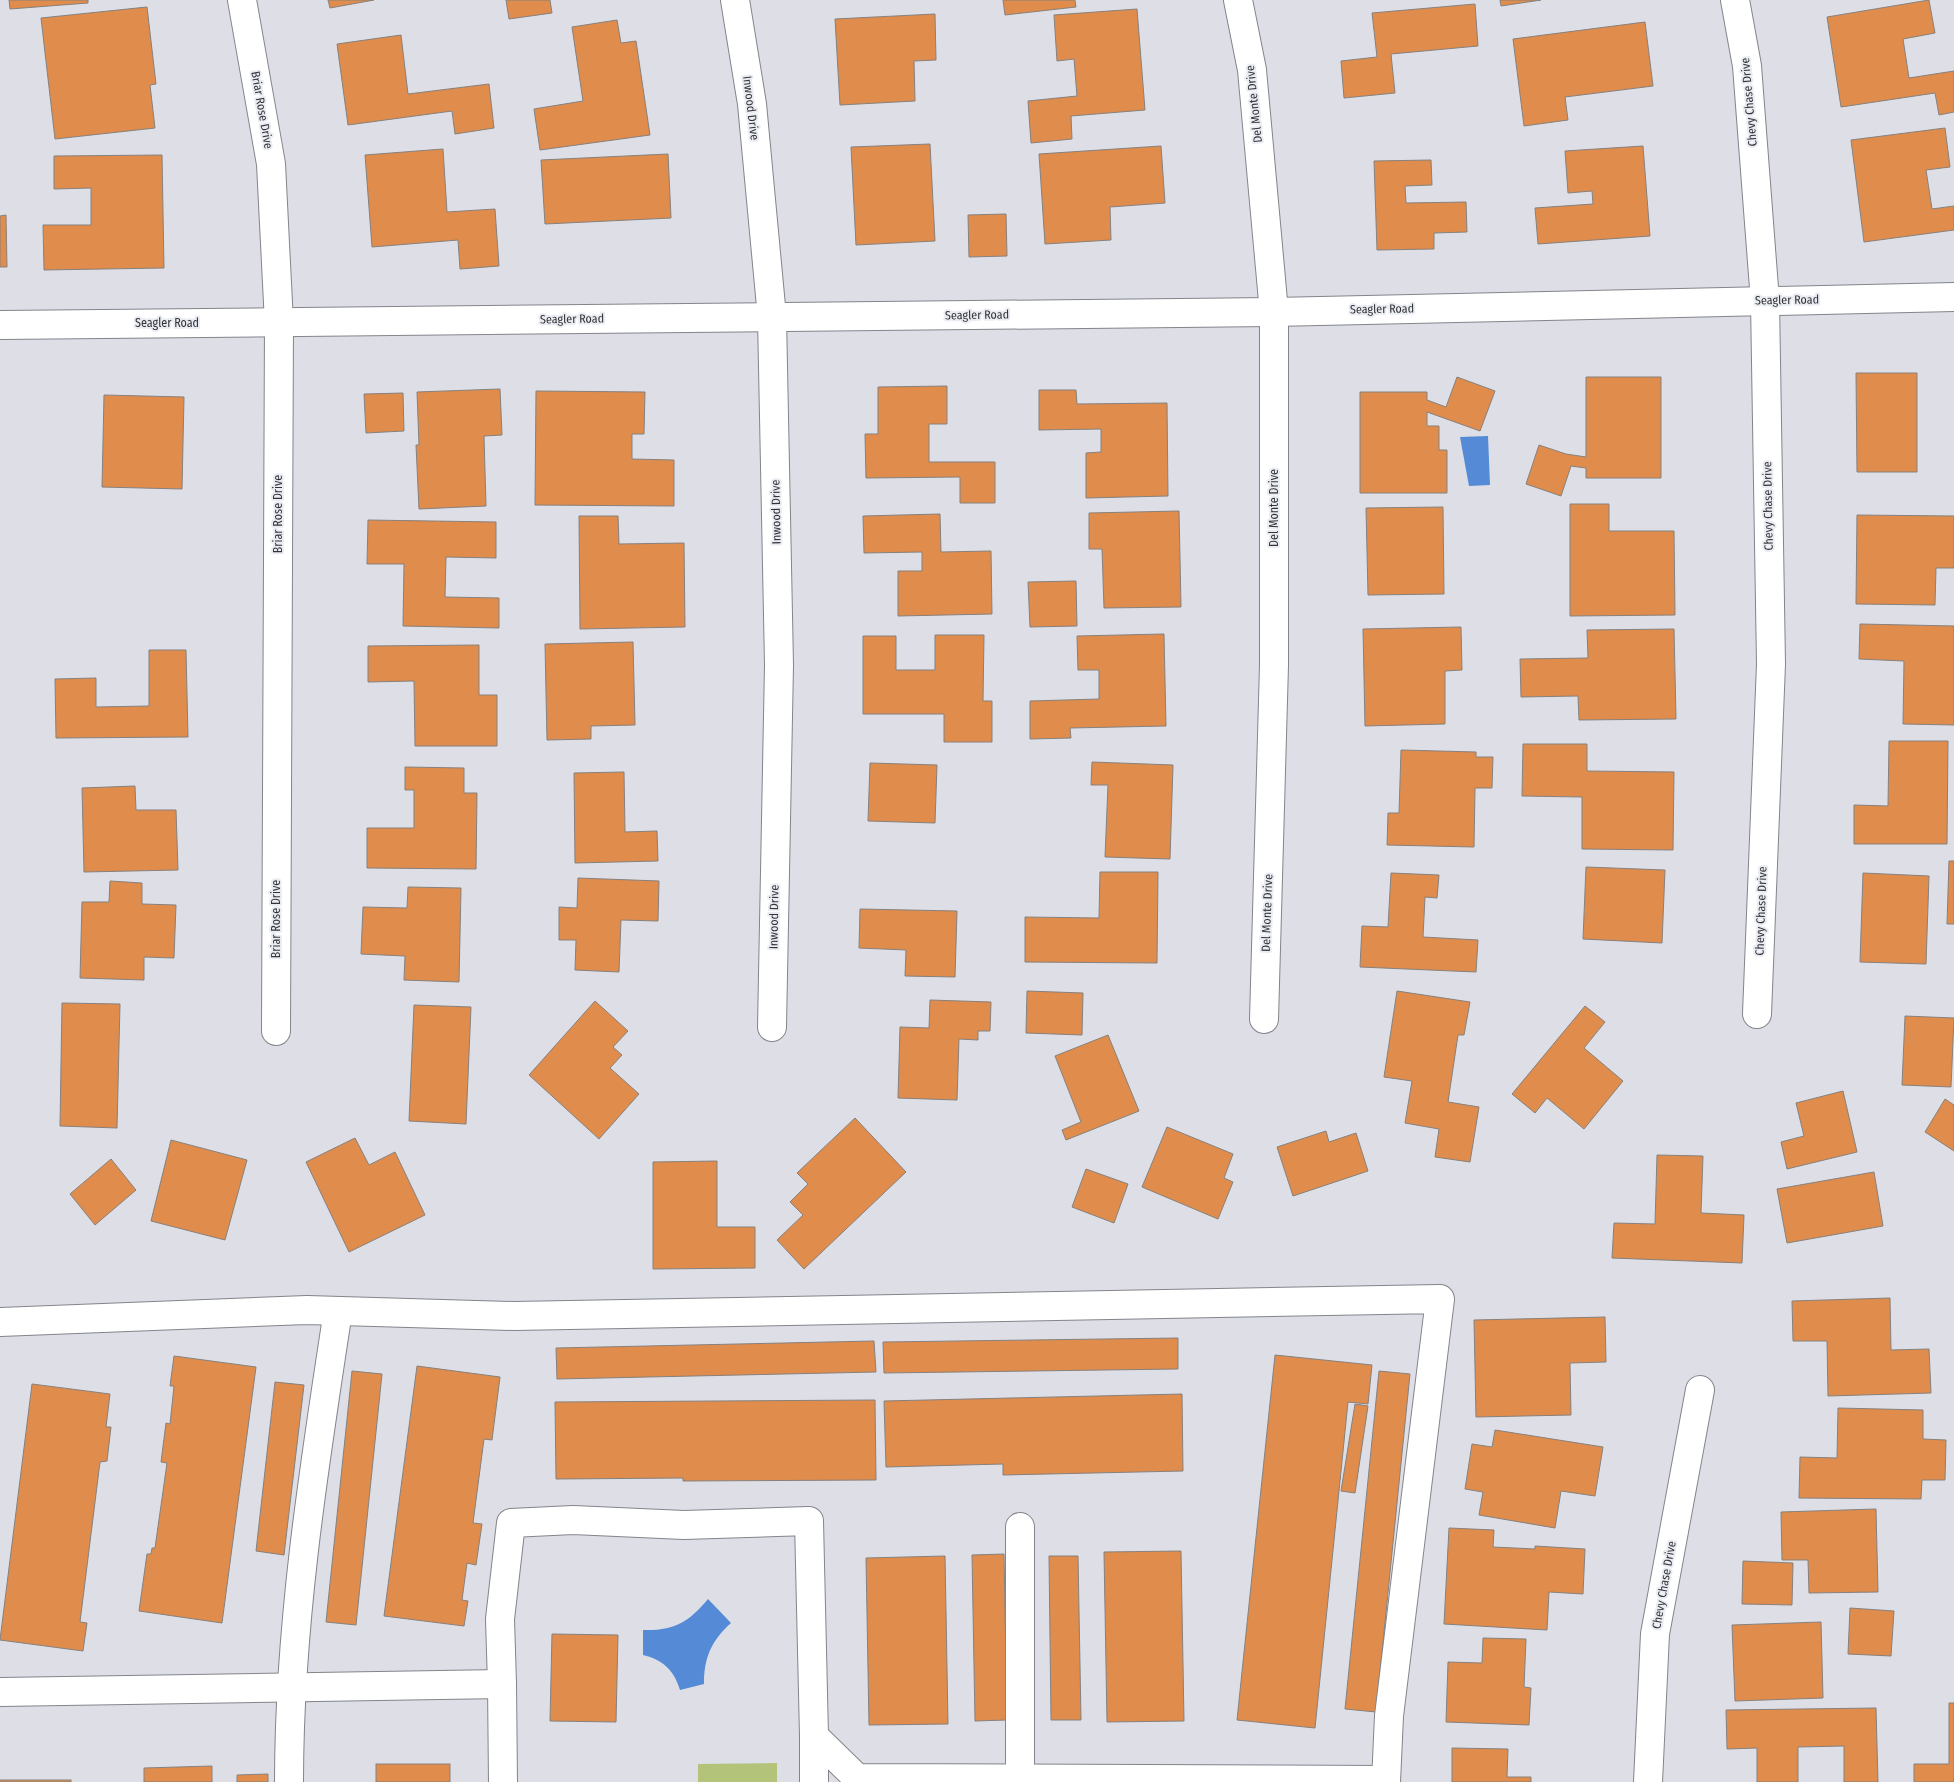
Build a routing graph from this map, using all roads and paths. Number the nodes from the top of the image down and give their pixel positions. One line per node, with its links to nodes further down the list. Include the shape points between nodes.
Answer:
1 (242, 0): 9 (street, Briar Rose Drive, via 271,164)
2 (735, 0): 8 (street, Inwood Drive, via 752,104)
3 (1238, 0): 7 (street, Del Monte Drive, via 1252,70)
4 (1735, 0): 6 (street, Chevy Chase Drive, via 1746,66)
5 (1954, 297): 6 (street, Seagler Road)
6 (1765, 301): 7 (street, Seagler Road); 11 (street, Chevy Chase Drive, via 1771,664)
7 (1274, 312): 8 (street, Seagler Road); 12 (street, Del Monte Drive, via 1274,665)
8 (772, 317): 9 (street, Seagler Road); 13 (street, Inwood Drive, via 779,665)
9 (279, 322): 10 (street, Seagler Road); 14 (street, Briar Rose Drive)
10 (0, 325)
11 (1757, 1014)
12 (1264, 1019)
13 (772, 1027)
14 (276, 1030)
15 (338, 1311): 16 (street); 20 (street, via 310,1497); 24 (street, via 514,1316 1440,1299 1389,1716)
16 (0, 1322)
17 (1700, 1390): 28 (street, Chevy Chase Drive, via 1655,1634)
18 (1020, 1527): 23 (street)
19 (502, 1684): 20 (street); 22 (street, via 500,1619 511,1523 573,1520 684,1525 810,1521); 26 (street)
20 (292, 1687): 21 (street); 25 (street)
21 (0, 1692)
22 (814, 1736): 23 (street, via 857,1778); 27 (street)
23 (1020, 1780): 24 (street)
24 (1386, 1781)
25 (289, 1782)
26 (503, 1782)
27 (814, 1782)
28 (1648, 1782)

